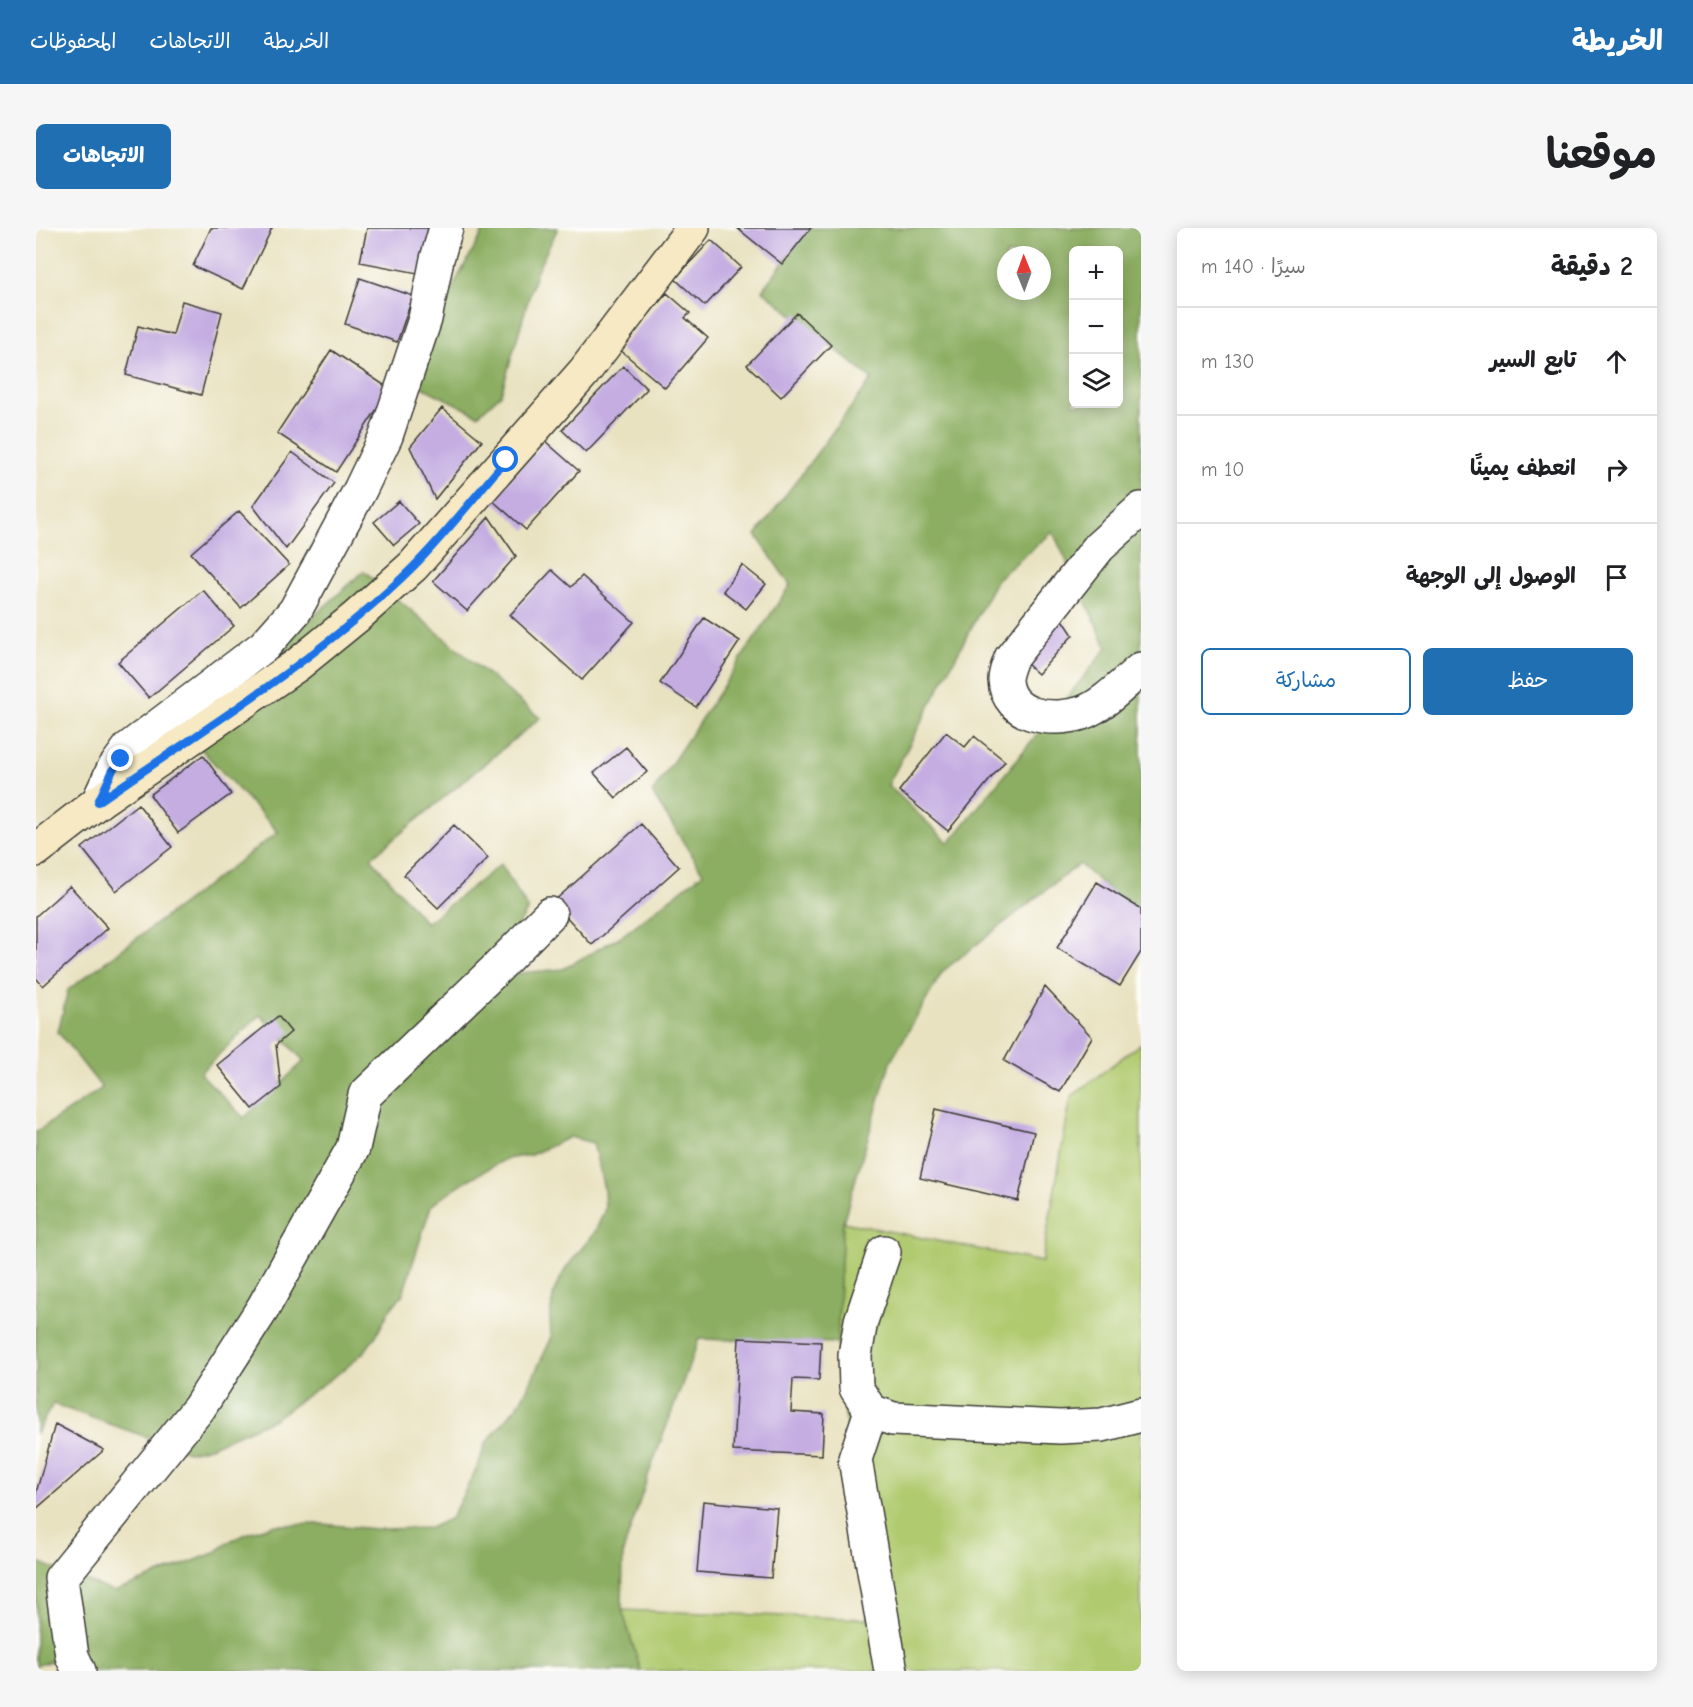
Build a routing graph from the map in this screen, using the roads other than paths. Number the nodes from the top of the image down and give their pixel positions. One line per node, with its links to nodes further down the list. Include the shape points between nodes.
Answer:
1 (446, 228): 5 (street, via 425,319 386,436 295,611 264,646 129,748)
2 (693, 228): 5 (main road, via 584,372 413,566 297,664)
3 (1141, 509): 4 (street, via 1099,547 1011,658 1005,679 1010,699 1029,714 1057,719 1083,712 1108,698)
4 (1141, 669)
5 (98, 802): 6 (main road)
6 (36, 850)
7 (550, 914): 11 (street, via 365,1095 352,1148 263,1308 199,1408 61,1578 72,1656)
8 (884, 1252): 9 (street, via 861,1321 855,1355 856,1388)
9 (871, 1412): 10 (street, via 893,1419 1060,1427 1102,1425); 12 (street, via 855,1459)
10 (1141, 1414)
11 (79, 1671)
12 (891, 1671)

